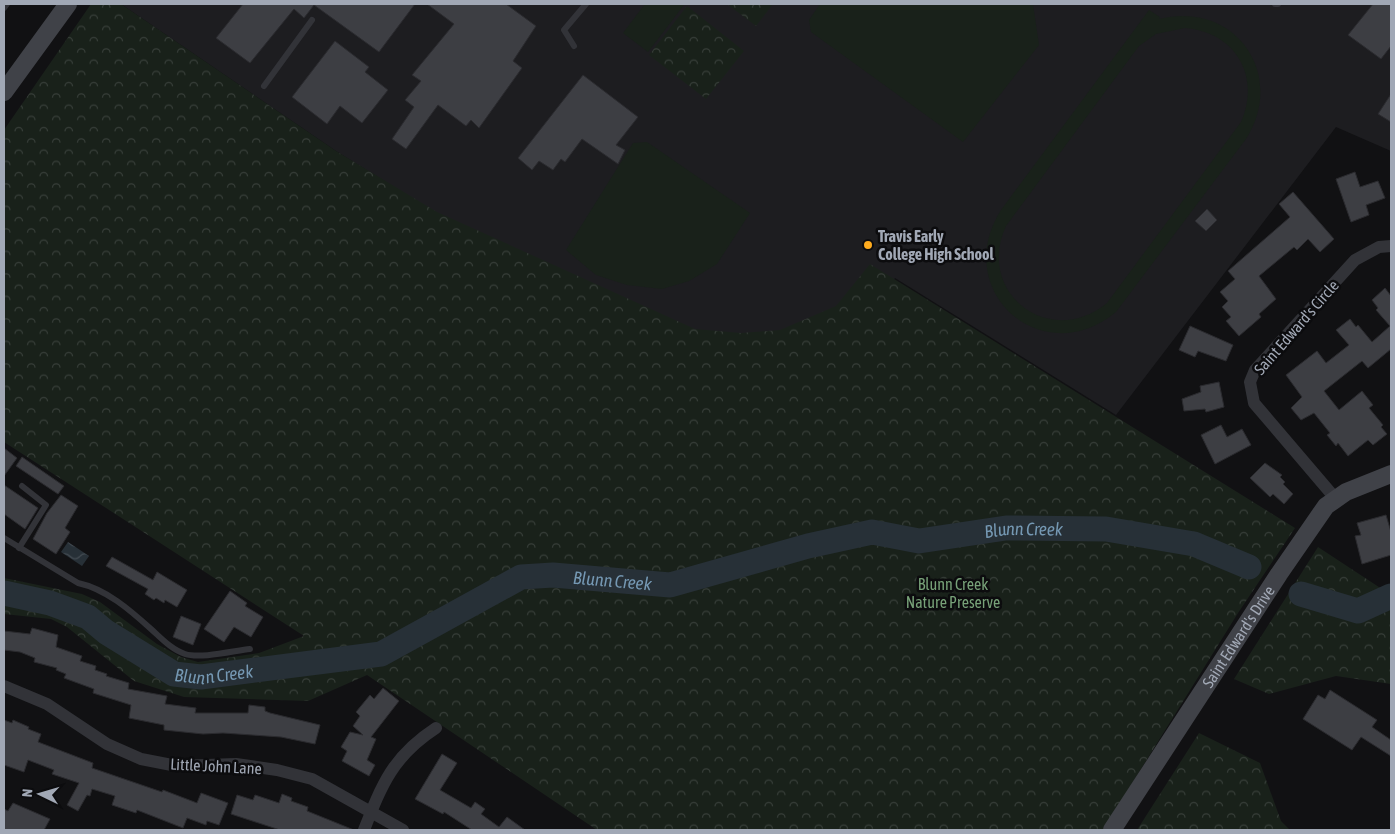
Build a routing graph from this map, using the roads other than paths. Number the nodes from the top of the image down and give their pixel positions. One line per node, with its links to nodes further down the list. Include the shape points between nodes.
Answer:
1 (7, 4): 4 (lane)
2 (68, 4): 7 (street)
3 (586, 4): 6 (lane, via 564,30)
4 (4, 8)
5 (312, 20): 8 (lane)
6 (574, 46)
7 (9, 82)
8 (264, 86)
9 (1391, 246): 12 (street, Saint Edward's Circle, via 1379,247 1355,260 1255,370 1250,382 1254,403)
10 (1391, 474): 12 (street, Saint Edward's Drive)
11 (22, 486): 14 (lane, via 46,505)
12 (1335, 498): 21 (street, Saint Edward's Drive, via 1279,574)
13 (4, 538): 14 (lane)
14 (19, 548): 15 (lane, via 78,583 92,585 106,593 170,646 186,655)
15 (250, 648)
16 (4, 686): 18 (street, Little John Lane, via 47,704 107,744 141,759 177,766 236,764 277,770 312,779)
17 (436, 728): 18 (street, via 402,755)
18 (371, 811): 19 (street); 20 (street, Little John Lane)
19 (364, 830)
20 (402, 830)
21 (1112, 830)

